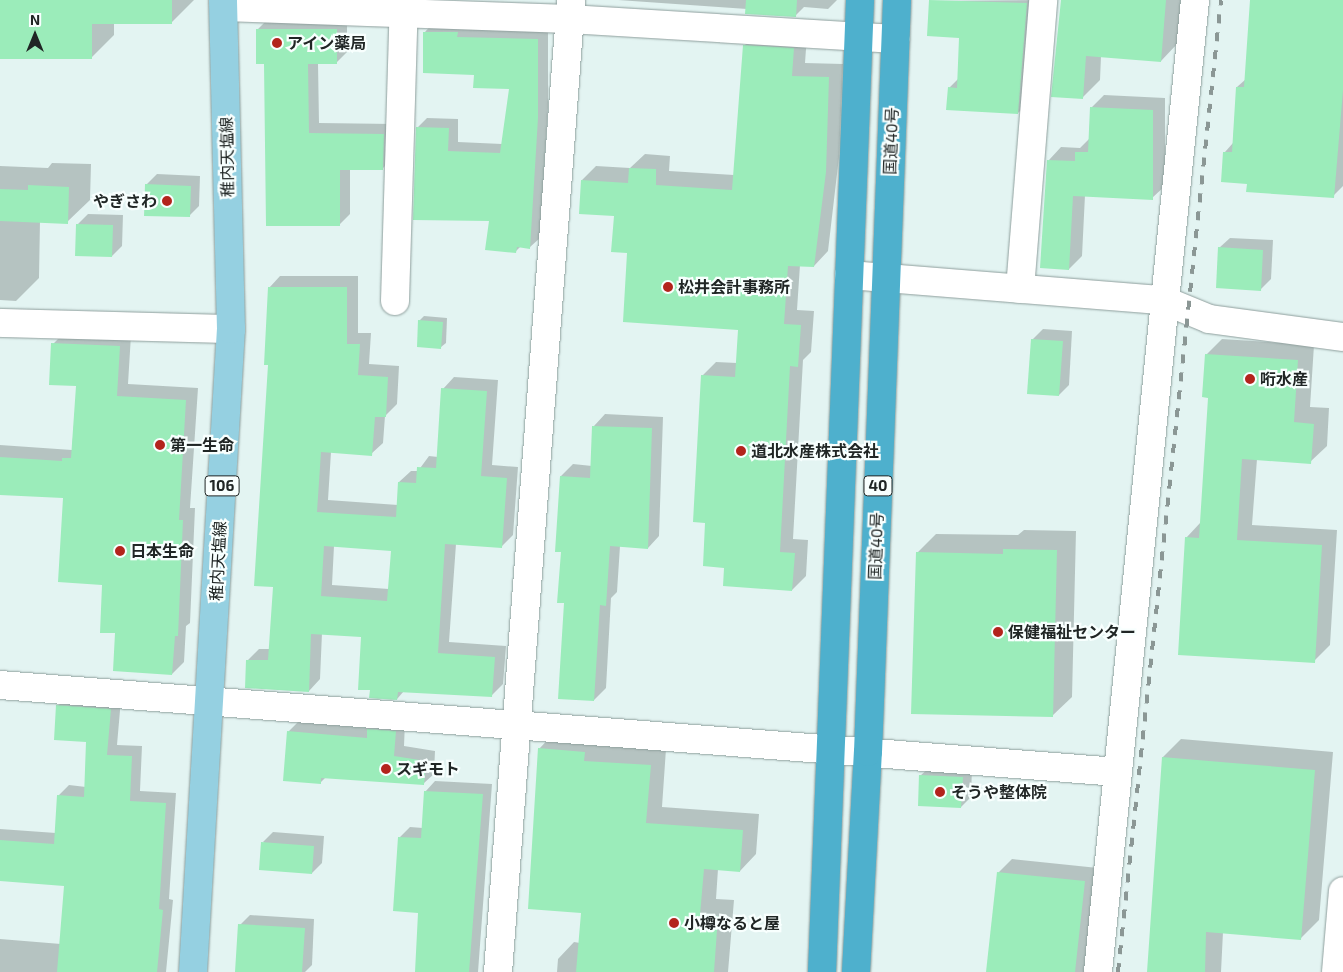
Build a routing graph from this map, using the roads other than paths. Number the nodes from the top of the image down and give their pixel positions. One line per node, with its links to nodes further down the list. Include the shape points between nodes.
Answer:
1 (860, 0): 8 (highway, 40)
2 (897, 0): 9 (highway, 国道40号 / 40)
3 (1043, 0): 12 (street)
4 (1196, 0): 13 (street)
5 (224, 4): 6 (street); 16 (main road, 稚内天塩線 / 106)
6 (403, 6): 7 (street); 14 (street)
7 (570, 9): 8 (street); 20 (street)
8 (858, 36): 9 (street); 10 (highway, 40)
9 (895, 39): 11 (highway, 国道40号 / 40)
10 (849, 275): 11 (street); 21 (highway, 40)
11 (886, 277): 12 (street); 22 (highway, 国道40号 / 40)
12 (1020, 289): 13 (street)
13 (1164, 300): 17 (street, via 1209,319); 23 (street)
14 (395, 301)
15 (0, 323): 16 (street)
16 (231, 329): 19 (main road, 稚内天塩線 / 106)
17 (1343, 337)
18 (0, 685): 19 (street)
19 (211, 700): 20 (street); 25 (main road, 稚内天塩線 / 106)
20 (516, 724): 21 (street); 26 (street)
21 (830, 749): 22 (street); 27 (highway, 40)
22 (868, 752): 23 (street); 28 (highway, 国道40号 / 40)
23 (1117, 772): 29 (street)
24 (1343, 890): 30 (street)
25 (193, 972)
26 (498, 972)
27 (822, 972)
28 (856, 972)
29 (1098, 972)
30 (1336, 972)

